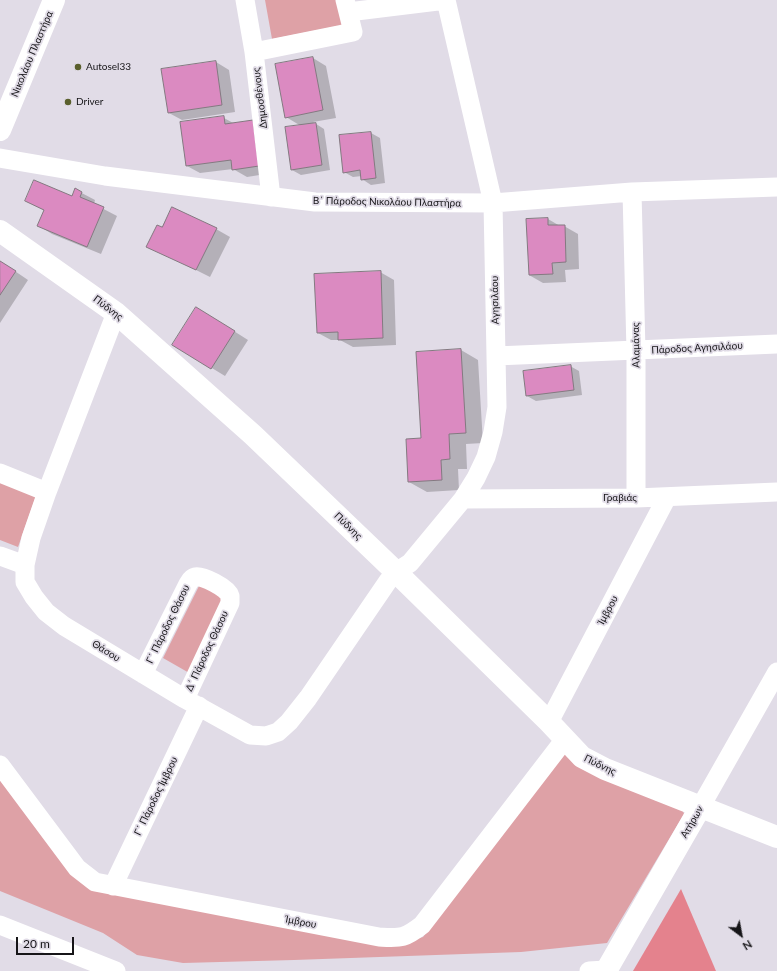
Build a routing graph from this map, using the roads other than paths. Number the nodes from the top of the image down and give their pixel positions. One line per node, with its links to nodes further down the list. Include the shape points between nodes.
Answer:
1 (54, 0): 6 (street, Νικολάου Πλαστήρα)
2 (245, 0): 5 (street, Δημοσθένους)
3 (446, 0): 4 (street); 11 (street, Αγησιλάου)
4 (347, 6): 5 (street, via 353,32)
5 (254, 52): 10 (street, Δημοσθένους)
6 (0, 130)
7 (0, 158): 10 (street, Β΄ Πάροδος Νικολάου Πλαστήρα, via 105,176)
8 (777, 187): 9 (street, Β΄ Πάροδος Νικολάου Πλαστήρα)
9 (632, 192): 11 (street, Β΄ Πάροδος Νικολάου Πλαστήρα); 15 (street, Αλαμάνας)
10 (271, 197): 11 (street, Β΄ Πάροδος Νικολάου Πλαστήρα, via 315,202)
11 (493, 203): 16 (street, Αγησιλάου)
12 (0, 231): 13 (street, Πύδνης)
13 (116, 313): 18 (street, Θάσου); 25 (street, Πύδνης, via 253,436)
14 (777, 344): 15 (street, Πάροδος Αγησιλάου)
15 (636, 351): 16 (street, Πάροδος Αγησιλάου); 21 (street, Αλαμάνας)
16 (496, 356): 22 (street, Αγησιλάου, via 497,407 493,432 486,457)
17 (0, 473): 18 (street)
18 (47, 492): 24 (street, Θάσου, via 31,538)
19 (777, 492): 20 (street, Γραβιάς)
20 (667, 497): 21 (street, Γραβιάς); 30 (street, Ίμβρου)
21 (636, 498): 22 (street, Γραβιάς)
22 (463, 499): 25 (street, Αγησιλάου, via 410,563)
23 (0, 556): 24 (street)
24 (25, 565): 28 (street, Θάσου, via 25,582 46,612 64,626)
25 (396, 572): 29 (street, Θάσου, via 308,698 290,722 278,732 266,736 250,735); 30 (street, Πύδνης)
26 (196, 577): 28 (street, Γ΄ Πάροδος Θάσου, via 188,584); 29 (street, Δ΄ Πάροδος Θάσου, via 203,577 227,591 230,603)
27 (777, 672): 33 (street, Ατήρων)
28 (144, 674): 29 (street, Θάσου)
29 (192, 702): 35 (street, Γ΄ Πάροδος Ίμβρου)
30 (549, 722): 31 (street, Πύδνης)
31 (565, 739): 33 (street, Πύδνης, via 582,756 605,768); 35 (street, Ίμβρου, via 422,925 401,938 379,937)
32 (0, 765): 35 (street, Ίμβρου, via 77,868 95,882)
33 (701, 806): 34 (street, Πύδνης); 38 (street, Ατήρων)
34 (777, 837)
35 (113, 886)
36 (0, 925): 37 (street)
37 (116, 971)
38 (601, 971)

